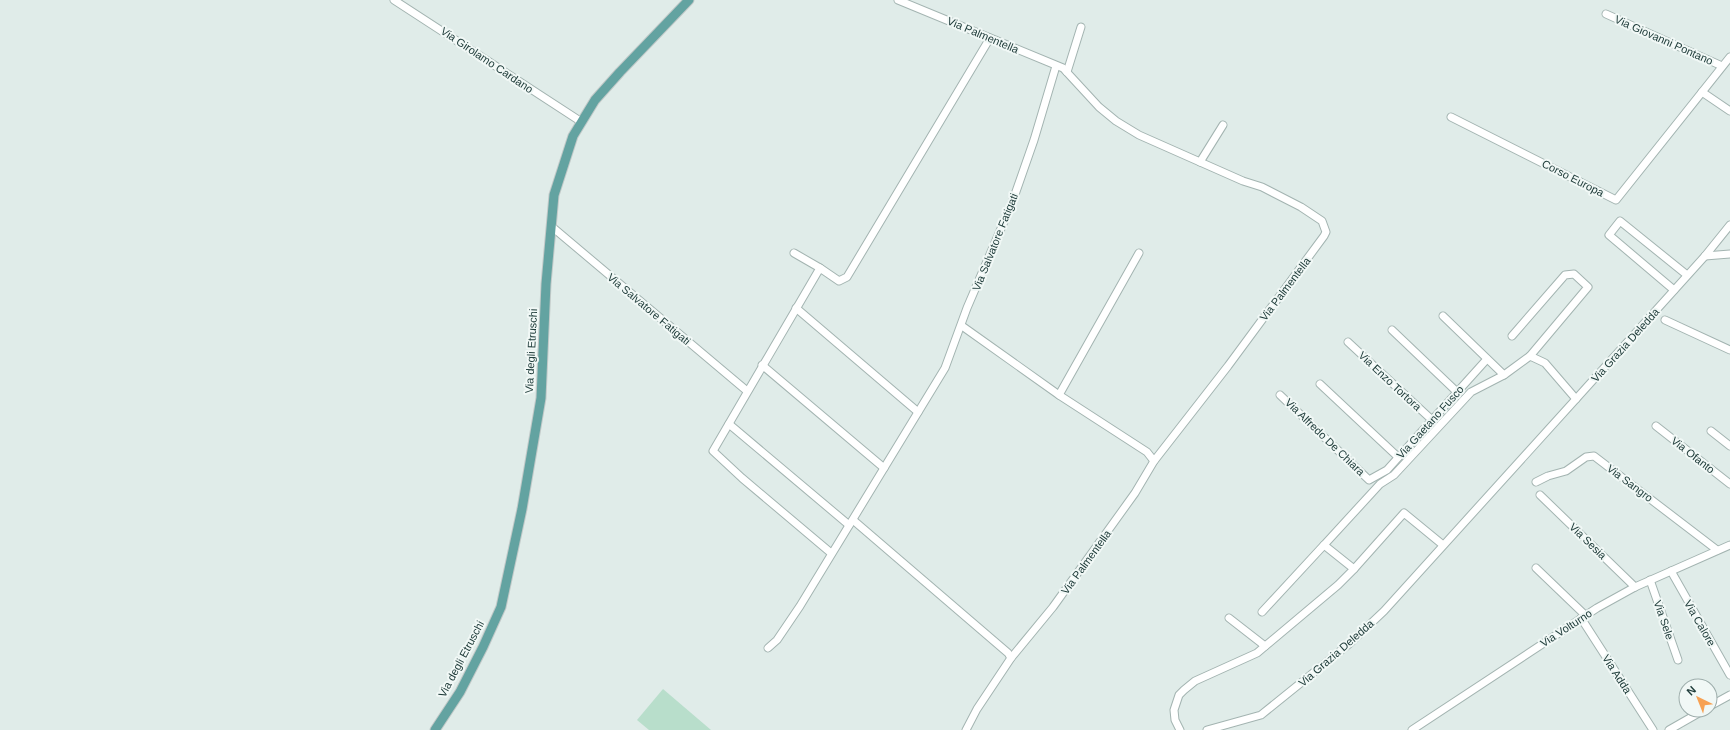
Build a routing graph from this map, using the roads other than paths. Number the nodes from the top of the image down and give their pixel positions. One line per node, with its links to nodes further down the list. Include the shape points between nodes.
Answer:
1 (394, 0): 14 (street, Via Girolamo Cardano)
2 (689, 0): 14 (main road, Via degli Etruschi, via 620,72)
3 (898, 0): 6 (street, Via Palmentella)
4 (1606, 14): 9 (street, Via Giovanni Pontano)
5 (1081, 27): 10 (street)
6 (990, 38): 8 (street, Via Palmentella); 23 (street, via 847,277 839,281)
7 (1730, 57): 9 (street, Corso Europa)
8 (1056, 66): 10 (street, Via Palmentella, via 1064,68); 29 (street, Via Salvatore Fatigati, via 1037,133 1012,203 967,308)
9 (1722, 66): 11 (street, Corso Europa)
10 (1067, 72): 16 (street, Via Palmentella, via 1099,107 1116,121 1139,135)
11 (1702, 92): 12 (street); 13 (street, Corso Europa, via 1616,200)
12 (1730, 111)
13 (1451, 117)
14 (580, 121): 18 (main road, Via degli Etruschi, via 554,195)
15 (1224, 125): 16 (street)
16 (1200, 162): 51 (street, Via Palmentella, via 1262,187 1301,207 1322,221 1326,232 1228,366)
17 (1730, 225): 22 (street, Via Grazia Deledda)
18 (551, 226): 39 (street, Via Salvatore Fatigati); 79 (main road, Via degli Etruschi, via 541,398 522,509 501,607 460,692)
19 (794, 253): 23 (street)
20 (1139, 253): 41 (street)
21 (1730, 254): 22 (street)
22 (1705, 256): 24 (street, Via Grazia Deledda)
23 (820, 268): 26 (street)
24 (1687, 275): 25 (street, Via Grazia Deledda); 25 (street, via 1620,221 1609,235)
25 (1674, 290): 43 (street, Via Grazia Deledda)
26 (796, 308): 36 (street); 44 (street)
27 (1443, 316): 35 (street)
28 (1666, 320): 33 (street)
29 (962, 326): 41 (street); 44 (street, Via Salvatore Fatigati, via 945,368)
30 (1392, 330): 40 (street)
31 (1512, 336): 34 (street, via 1565,275 1574,274 1588,287)
32 (1348, 342): 45 (street, Via Enzo Tortora)
33 (1730, 350)
34 (1530, 356): 37 (street); 43 (street, via 1545,363)
35 (1487, 359): 37 (street); 40 (street, Via Gaetano Fusco)
36 (762, 365): 39 (street); 52 (street)
37 (1504, 375): 58 (street, via 1471,392)
38 (1320, 384): 50 (street)
39 (747, 391): 46 (street)
40 (1457, 392): 45 (street, Via Gaetano Fusco)
41 (1059, 395): 51 (street, via 1146,452)
42 (1280, 395): 53 (street, Via Alfredo De Chiara)
43 (1576, 399): 59 (street, Via Grazia Deledda)
44 (918, 412): 52 (street, Via Salvatore Fatigati)
45 (1432, 420): 50 (street, Via Gaetano Fusco)
46 (729, 424): 57 (street); 62 (street, via 714,453)
47 (1656, 426): 55 (street, Via Ofanto)
48 (1711, 431): 49 (street)
49 (1730, 446)
50 (1398, 457): 53 (street, Via Gaetano Fusco, via 1387,470)
51 (1154, 461): 73 (street, Via Palmentella, via 1135,493 1053,607)
52 (884, 468): 57 (street, Via Salvatore Fatigati)
53 (1369, 480)
54 (1536, 482): 61 (street, Via Sangro, via 1566,471 1586,457 1594,456)
55 (1730, 484)
56 (1540, 495): 67 (street, Via Sesia)
57 (851, 523): 62 (street, Via Salvatore Fatigati); 73 (street)
58 (1324, 545): 64 (street); 68 (street)
59 (1443, 545): 64 (street, via 1404,513); 82 (street, Via Grazia Deledda, via 1416,578 1379,616 1280,701 1261,715)
60 (1730, 545): 61 (street, Via Volturno)
61 (1717, 550): 65 (street, Via Volturno)
62 (831, 554): 72 (street, Via Salvatore Fatigati, via 782,634)
63 (1536, 568): 69 (street, Via Adda)
64 (1354, 569): 71 (street)
65 (1671, 571): 66 (street, Via Volturno); 75 (street, Via Calore)
66 (1650, 580): 67 (street, Via Volturno); 74 (street, Via Sele)
67 (1635, 587): 69 (street, Via Volturno)
68 (1262, 612)
69 (1583, 617): 83 (street, Via Volturno); 84 (street, Via Adda)
70 (1229, 618): 71 (street)
71 (1265, 646): 81 (street, via 1257,653 1195,681 1184,690 1179,695 1174,710)
72 (768, 648)
73 (1011, 658): 80 (street, Via Palmentella)
74 (1678, 660)
75 (1730, 675)
76 (1730, 695): 77 (street)
77 (1718, 702)
78 (1690, 718): 85 (street)
79 (435, 730)
80 (966, 730)
81 (1180, 730)
82 (1207, 730)
83 (1412, 730)
84 (1653, 730)
85 (1669, 730)

